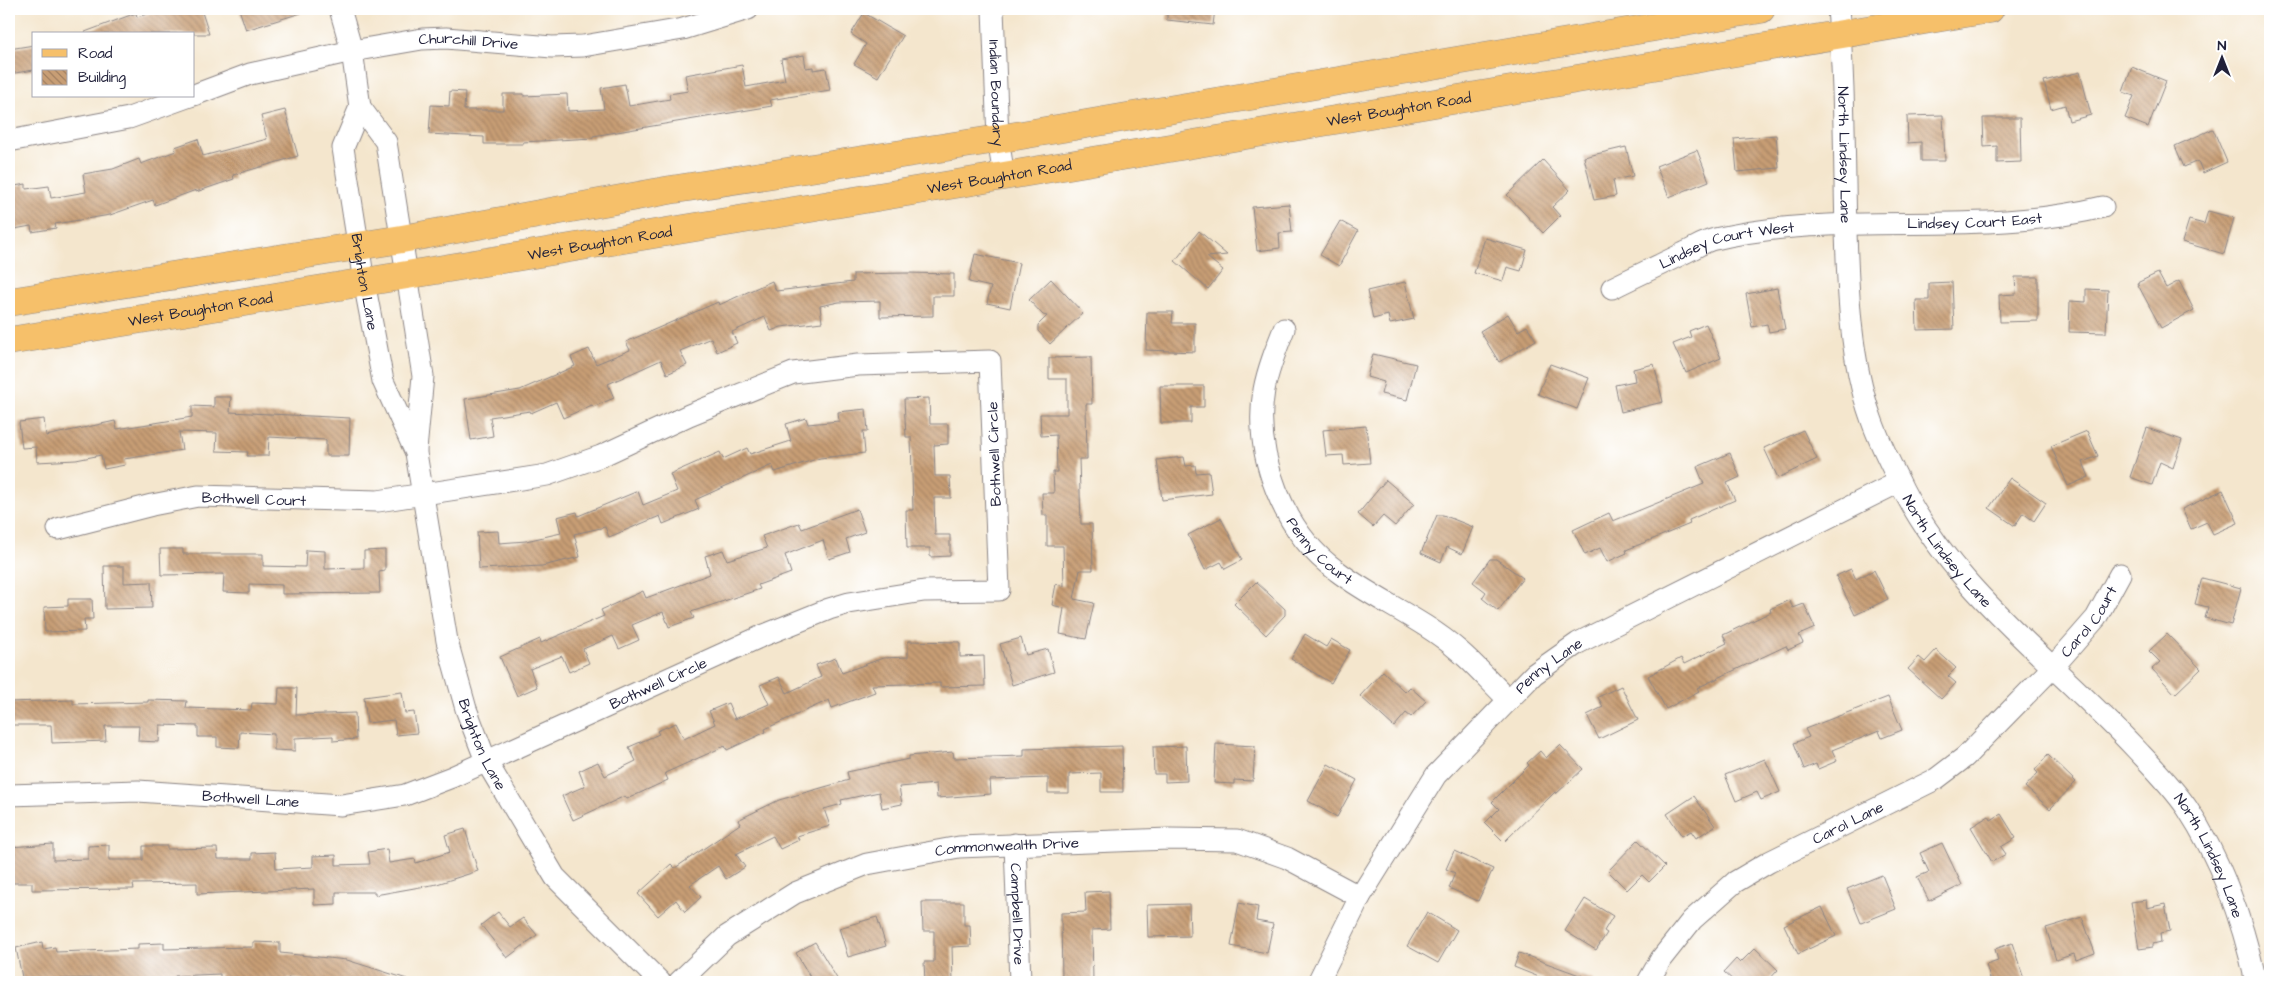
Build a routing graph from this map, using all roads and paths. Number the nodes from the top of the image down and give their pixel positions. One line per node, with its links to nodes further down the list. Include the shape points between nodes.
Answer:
1 (340, 9): 7 (street, Brighton Lane)
2 (748, 9): 7 (street, Churchill Drive, via 683,29 582,46 552,48 446,38)
3 (993, 9): 11 (street, Indian Boundary)
4 (1762, 9): 11 (main road)
5 (1990, 9): 6 (main road, West Boughton Road)
6 (1839, 21): 13 (main road, West Boughton Road); 15 (street, North Lindsey Lane)
7 (352, 51): 8 (street, Churchill Drive, via 250,74); 10 (street, Brighton Lane)
8 (195, 95)
9 (184, 98): 12 (street, via 129,118)
10 (360, 107): 16 (street, Brighton Lane, via 386,142); 17 (street, Brighton Lane, via 343,148)
11 (998, 139): 13 (street, Indian Boundary); 16 (main road, via 670,190)
12 (9, 141)
13 (1004, 176): 18 (main road, West Boughton Road)
14 (2103, 207): 15 (street, Lindsey Court East, via 2030,220)
15 (1846, 224): 20 (street, Lindsey Court West, via 1770,229 1712,239); 25 (street, North Lindsey Lane, via 1848,299 1856,357 1870,417)
16 (402, 239): 17 (main road); 18 (street, Brighton Lane)
17 (358, 246): 19 (street, Brighton Lane); 21 (main road)
18 (407, 275): 19 (main road, West Boughton Road); 24 (street, Brighton Lane, via 422,376)
19 (364, 282): 23 (main road, West Boughton Road); 24 (street, Brighton Lane, via 383,381)
20 (1612, 288)
21 (9, 302)
22 (1284, 329): 30 (street, Penny Court, via 1264,391 1263,438 1270,474 1285,512 1304,539 1336,571 1457,649)
23 (9, 341)
24 (416, 452): 26 (street, Brighton Lane)
25 (1899, 482): 29 (street, North Lindsey Lane, via 1935,541 1975,591); 30 (street, Penny Lane, via 1578,644 1545,664)
26 (424, 496): 27 (street, Bothwell Court, via 378,501 198,496); 31 (street, Brighton Lane, via 453,666); 31 (street, Bothwell Circle, via 547,475 601,456 793,373 858,365 990,361 999,590 924,591 829,609)
27 (58, 529)
28 (2120, 574): 29 (street, Carol Court, via 2096,618)
29 (2054, 666): 39 (street, Carol Lane, via 1965,757 1936,779 1769,862 1716,897 1671,945); 40 (street, North Lindsey Lane, via 2111,722 2186,806 2213,853 2247,941)
30 (1509, 700): 34 (street, Penny Lane, via 1436,776)
31 (486, 761): 32 (street, Bothwell Lane, via 452,778 405,795 341,805 138,791); 35 (street, Brighton Lane, via 555,877)
32 (9, 795)
33 (1015, 844): 34 (street, Commonwealth Drive, via 1237,840 1287,858); 36 (street, Commonwealth Drive, via 959,846 875,862 795,893 727,936); 37 (street, Campbell Drive)
34 (1360, 897): 38 (street, Penny Lane)
35 (660, 982)
36 (679, 982)
37 (1020, 982)
38 (1318, 982)
39 (1648, 982)
40 (2256, 982)

